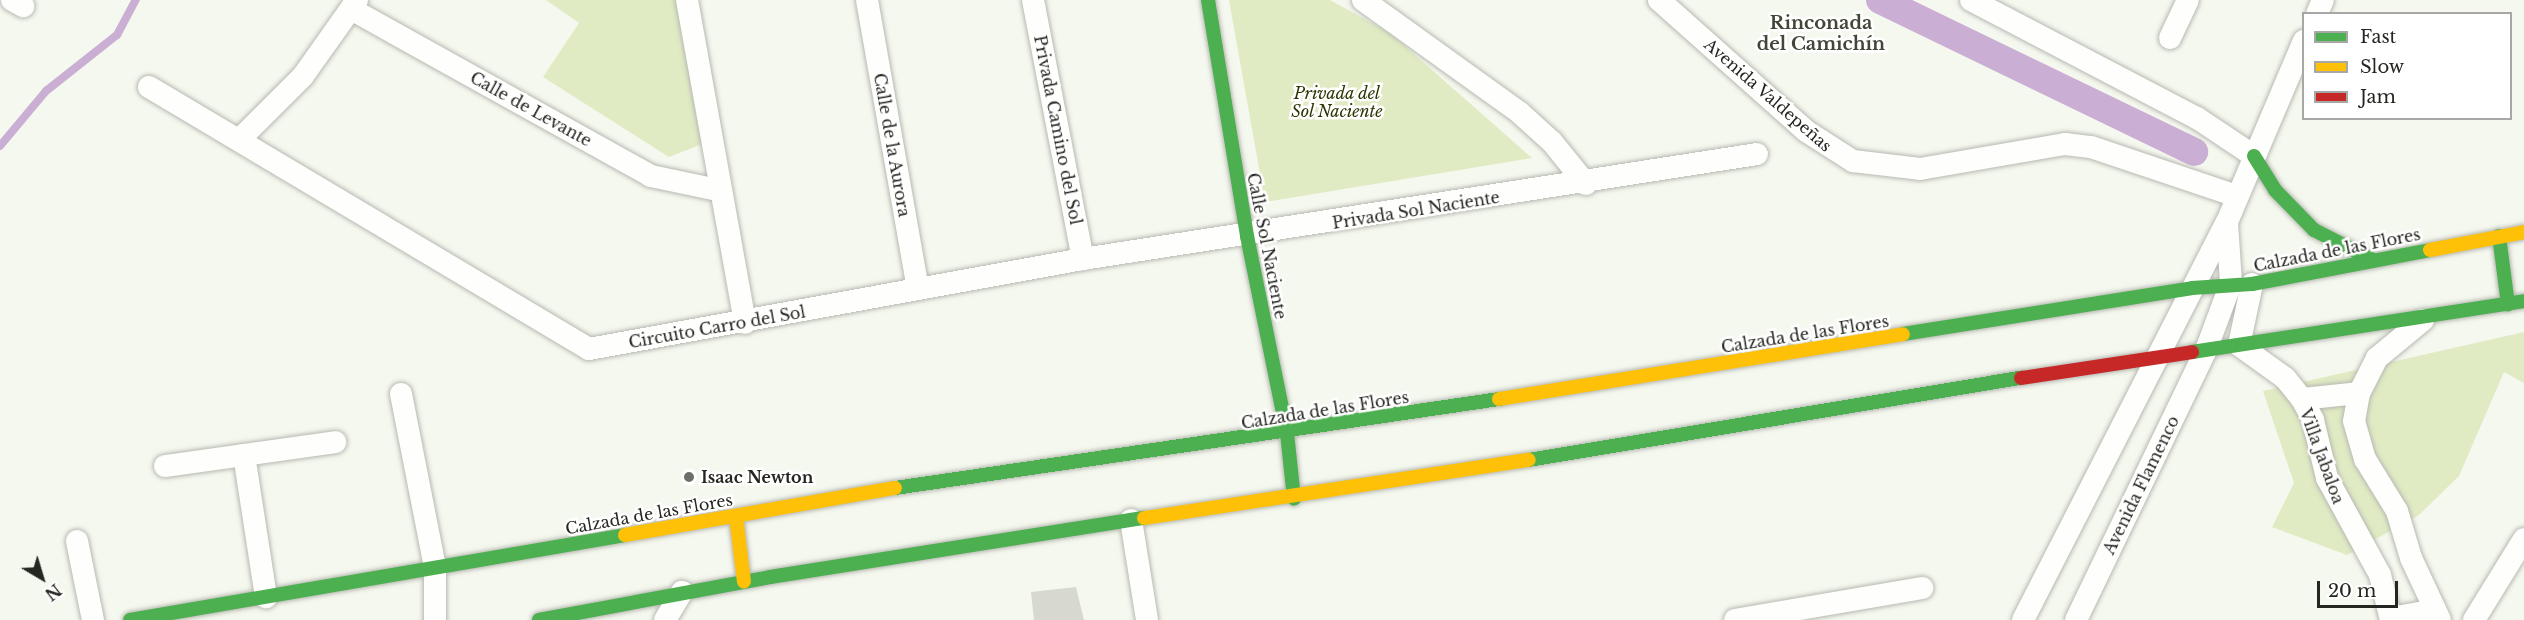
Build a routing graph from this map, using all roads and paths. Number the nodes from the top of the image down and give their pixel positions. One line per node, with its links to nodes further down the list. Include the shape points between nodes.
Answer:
1 (687, 0): 17 (street)
2 (867, 0): 27 (street, Calle de la Aurora)
3 (1034, 0): 24 (street, Privada Camino del Sol)
4 (1208, 0): 21 (street, Calle Sol Naciente)
5 (1363, 0): 16 (street, via 1520,113 1558,149)
6 (1659, 0): 18 (street, Avenida Valdepeñas, via 1806,131 1852,161 1920,169 2065,144 2091,147)
7 (1971, 0): 15 (street, via 2197,118)
8 (2188, 0): 10 (street)
9 (354, 5): 13 (street, via 303,76); 17 (street, Calle de Levante, via 651,176)
10 (2170, 38)
11 (2302, 46): 15 (street)
12 (149, 87): 13 (street, Circuito Carro del Sol)
13 (239, 140): 31 (street, Circuito Carro del Sol, via 589,349)
14 (1757, 154): 16 (street, Privada Sol Naciente)
15 (2254, 156): 18 (street); 23 (street, via 2275,190 2314,230)
16 (1586, 184): 21 (street, Privada Sol Naciente)
17 (718, 190): 31 (street)
18 (2237, 196): 19 (street)
19 (2227, 222): 25 (street); 26 (street)
20 (2524, 232): 22 (street, Calzada de las Flores)
21 (1247, 236): 24 (street, Circuito Carro del Sol); 38 (street, Calle Sol Naciente)
22 (2499, 236): 23 (street, Calzada de las Flores); 29 (street)
23 (2371, 259): 25 (street, Calzada de las Flores)
24 (1083, 260): 27 (street, Circuito Carro del Sol)
25 (2242, 284): 26 (street, Calzada de las Flores); 32 (street); 33 (street, Avenida Flamenco)
26 (2192, 288): 34 (street); 38 (street, Calzada de las Flores)
27 (918, 289): 31 (street, Circuito Carro del Sol)
28 (2524, 301): 29 (street)
29 (2508, 304): 30 (street)
30 (2428, 316): 32 (street); 35 (street, via 2390,343)
31 (744, 323)
32 (2239, 345): 33 (street); 37 (street, Villa Jabaloa, via 2285,378)
33 (2206, 350): 34 (street); 64 (street, Avenida Flamenco)
34 (2156, 358): 42 (street); 63 (street)
35 (2360, 393): 37 (street); 54 (street, via 2357,439 2397,510 2410,558)
36 (401, 394): 47 (street)
37 (2302, 399): 55 (street, Villa Jabaloa, via 2313,420 2327,478 2380,575)
38 (1287, 433): 42 (street, Calle Sol Naciente); 43 (street, Calzada de las Flores, via 904,487)
39 (335, 442): 40 (street)
40 (244, 455): 41 (street); 52 (street)
41 (165, 466)
42 (1294, 499): 44 (street)
43 (736, 516): 47 (street, Calzada de las Flores); 49 (street)
44 (1131, 519): 49 (street); 61 (street)
45 (2524, 539): 48 (street)
46 (77, 541): 56 (street)
47 (435, 567): 52 (street, Calzada de las Flores); 58 (street)
48 (2518, 570): 65 (street)
49 (744, 582): 51 (street)
50 (1922, 588): 53 (street)
51 (682, 592): 59 (street); 60 (street)
52 (266, 597): 57 (street, Calzada de las Flores)
53 (1810, 613): 62 (street)
54 (2438, 615): 55 (street)
55 (2391, 619)
56 (93, 620)
57 (130, 620)
58 (435, 620)
59 (539, 620)
60 (665, 620)
61 (1147, 620)
62 (1735, 620)
63 (2023, 620)
64 (2076, 620)
65 (2474, 620)

